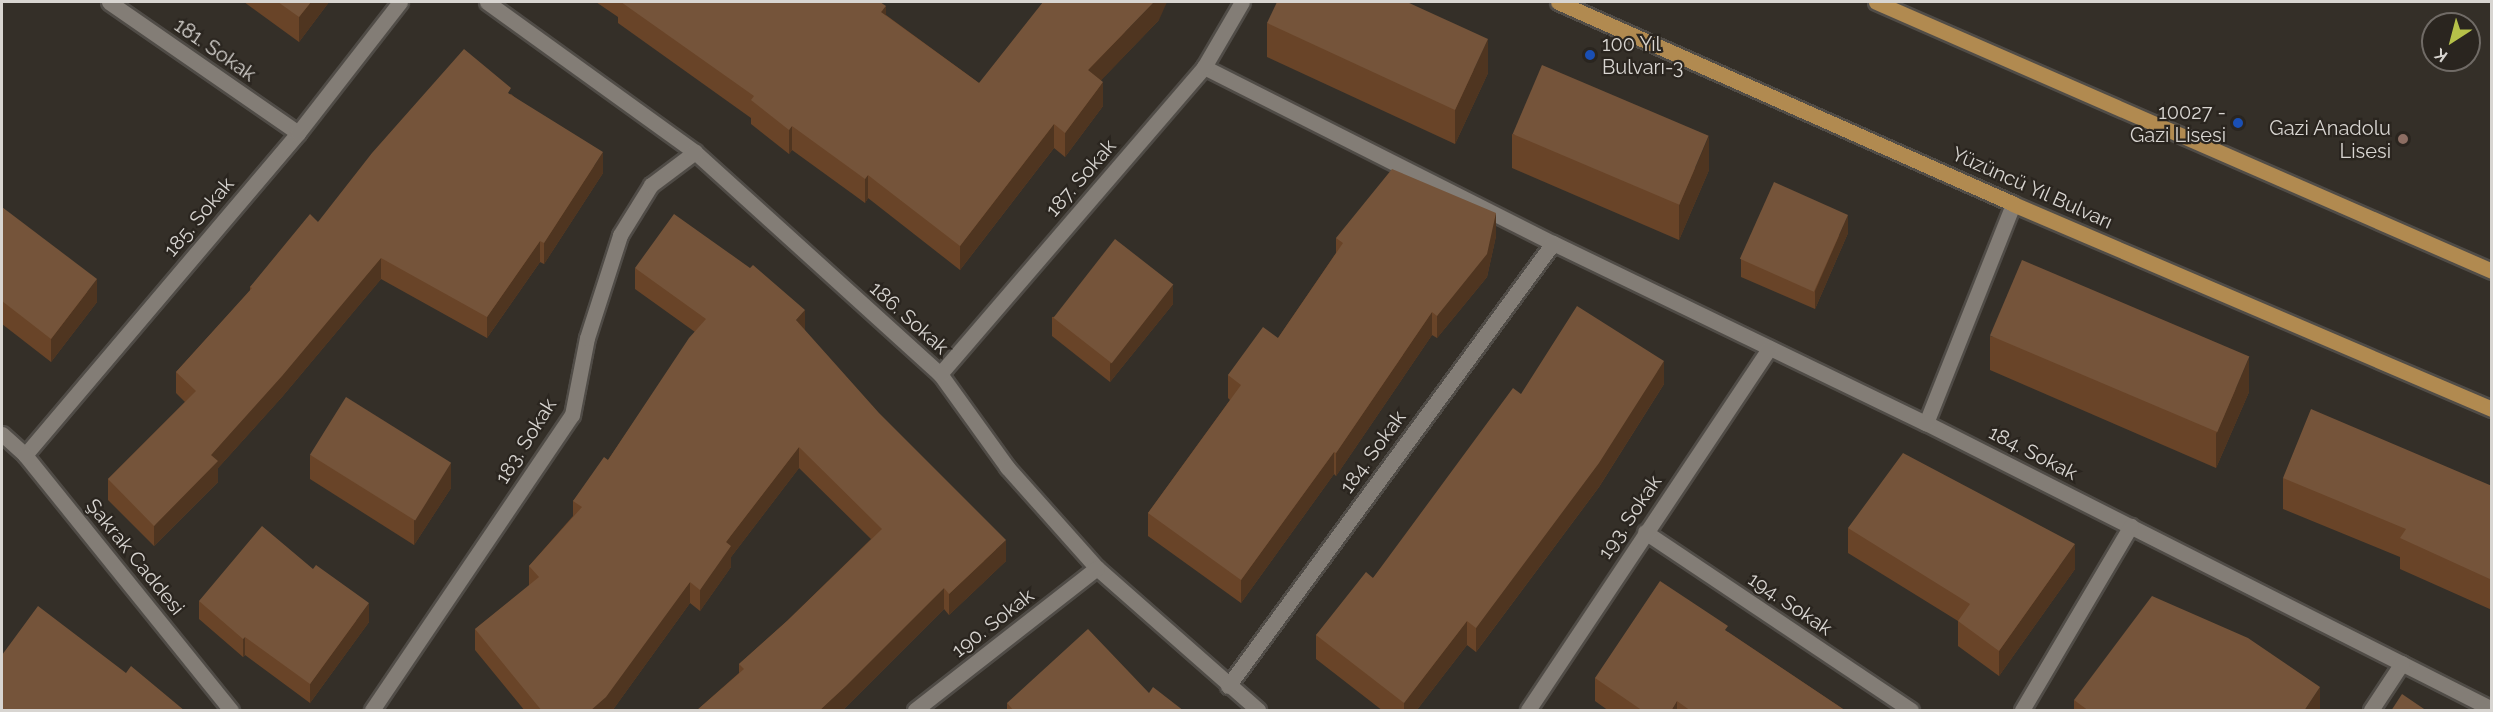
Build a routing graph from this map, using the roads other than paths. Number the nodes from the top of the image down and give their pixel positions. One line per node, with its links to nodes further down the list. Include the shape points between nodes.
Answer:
1 (109, 2): 8 (street, 181. Sokak)
2 (400, 2): 8 (street, 185. Sokak)
3 (487, 2): 9 (street, 186. Sokak)
4 (1242, 2): 7 (street, 187. Sokak)
5 (1558, 2): 10 (main road, Yüzüncü Yıl Bulvarı)
6 (1876, 2): 12 (main road)
7 (1204, 67): 11 (street, 184. Sokak); 14 (street, 187. Sokak)
8 (298, 133): 18 (street, 185. Sokak)
9 (695, 152): 14 (street, 186. Sokak); 26 (street, 183. Sokak, via 651,185 620,235 587,338 572,415)
10 (2013, 204): 15 (main road, Yüzüncü Yıl Bulvarı); 16 (street)
11 (1552, 243): 13 (street, 184. Sokak); 23 (street, 184. Sokak)
12 (2492, 271)
13 (1769, 348): 16 (street, 184. Sokak); 20 (street, 193. Sokak)
14 (940, 374): 21 (street, 186. Sokak, via 1007,467)
15 (2492, 409)
16 (1926, 423): 19 (street, 184. Sokak)
17 (2, 434): 18 (street, Şakrak Caddesi)
18 (25, 455): 25 (street, Şakrak Caddesi)
19 (2132, 526): 22 (street, 184. Sokak); 31 (street)
20 (1645, 532): 29 (street, 193. Sokak); 30 (street, 194. Sokak)
21 (1096, 568): 23 (street, 186. Sokak); 27 (street, 190. Sokak)
22 (2402, 663): 24 (street, 184. Sokak); 32 (street)
23 (1228, 686): 28 (street, 186. Sokak)
24 (2492, 709)
25 (231, 711)
26 (372, 711)
27 (915, 711)
28 (1258, 711)
29 (1528, 711)
30 (1911, 711)
31 (2022, 711)
32 (2371, 711)

